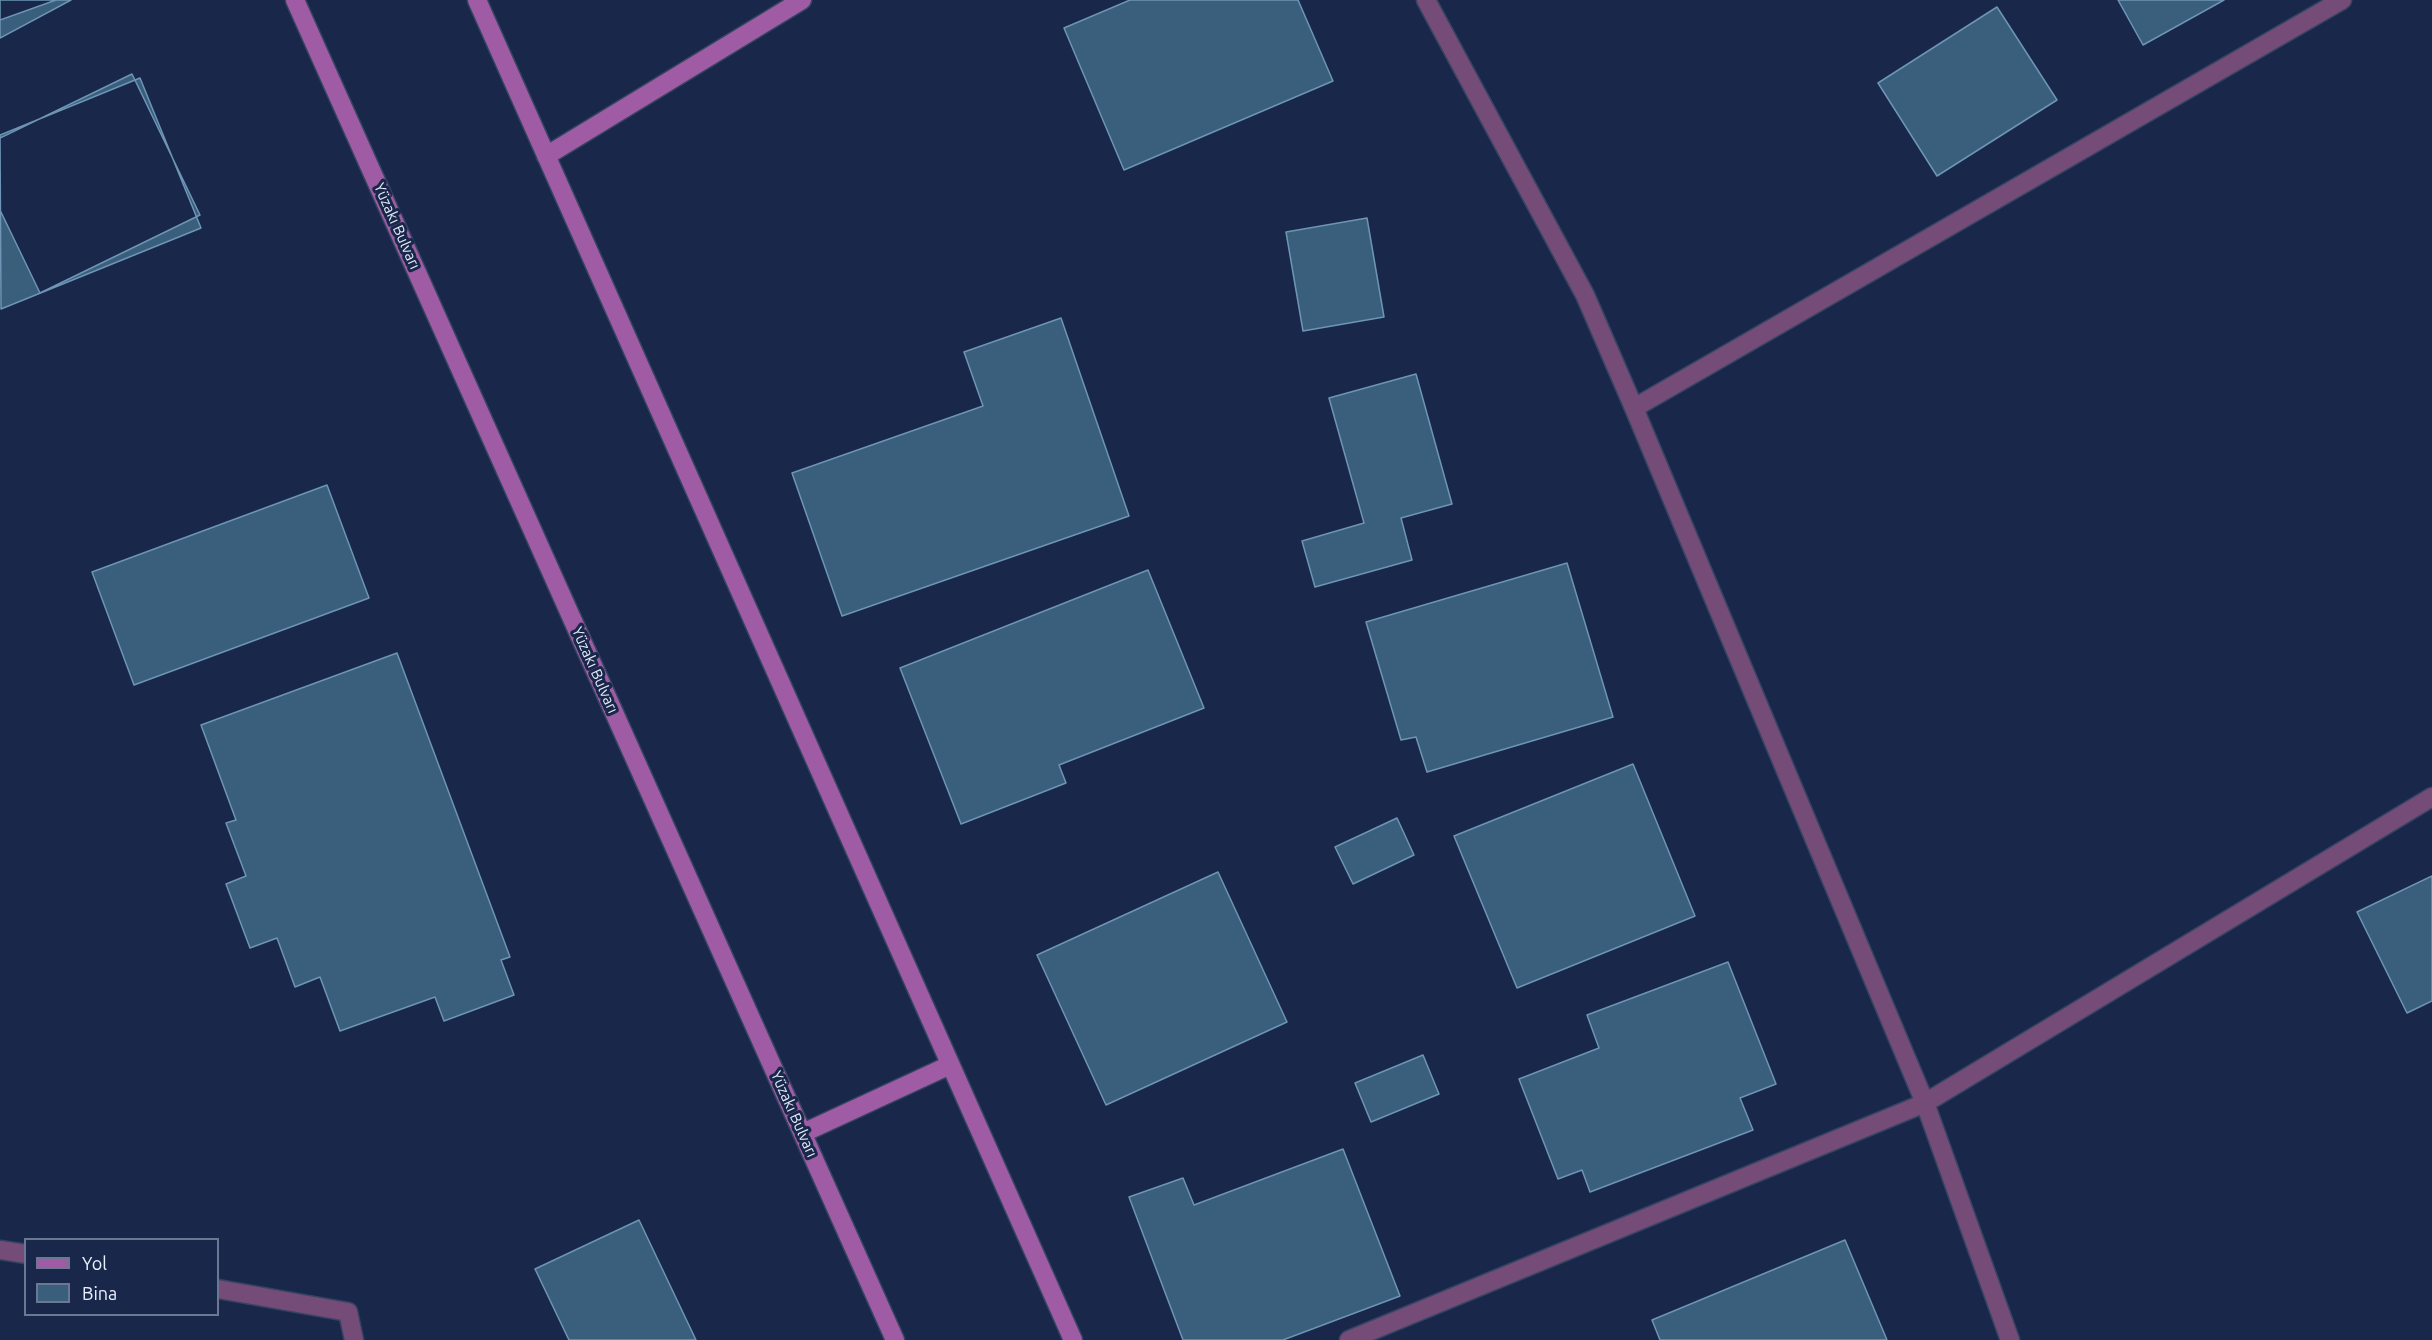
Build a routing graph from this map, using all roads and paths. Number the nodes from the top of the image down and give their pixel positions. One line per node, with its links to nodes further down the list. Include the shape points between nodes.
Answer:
1 (295, 0): 11 (main road, Yüzakı Bulvarı)
2 (477, 0): 6 (main road)
3 (802, 0): 6 (main road)
4 (1426, 0): 7 (street, via 1585,295)
5 (2342, 0): 7 (street)
6 (546, 156): 9 (main road)
7 (1634, 408): 10 (street)
8 (2432, 797): 10 (street)
9 (950, 1065): 11 (main road); 17 (main road)
10 (1924, 1103): 18 (street); 19 (street)
11 (803, 1133): 16 (main road, Yüzakı Bulvarı)
12 (0, 1250): 13 (street)
13 (24, 1254)
14 (219, 1289): 15 (street, via 348,1312)
15 (354, 1340)
16 (895, 1340)
17 (1073, 1340)
18 (1349, 1340)
19 (2010, 1340)

